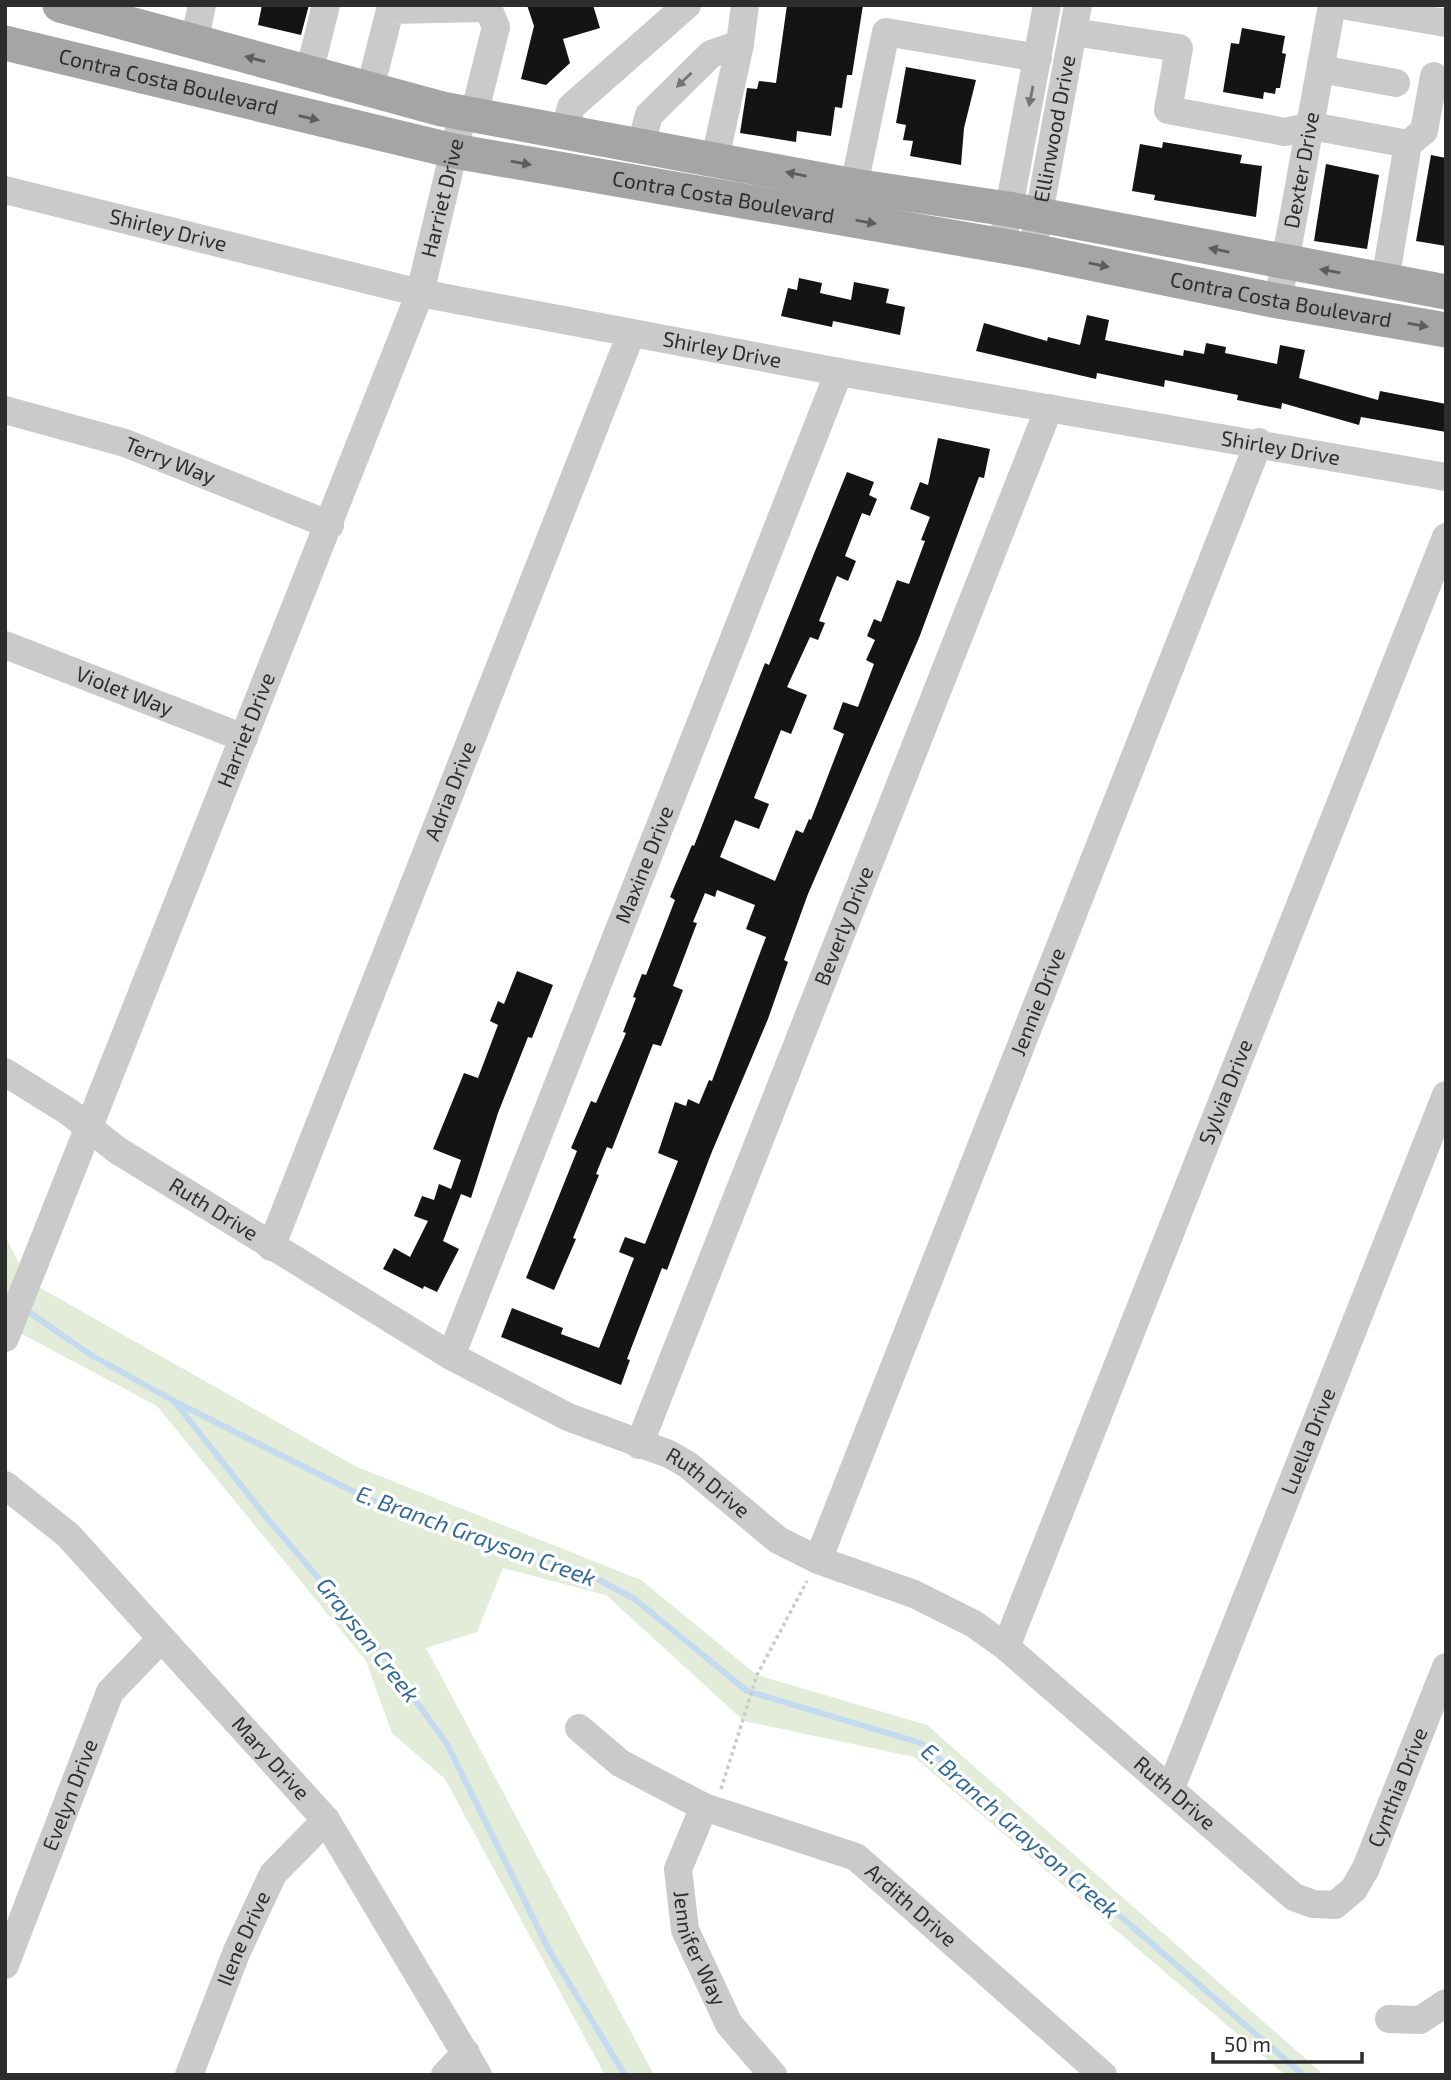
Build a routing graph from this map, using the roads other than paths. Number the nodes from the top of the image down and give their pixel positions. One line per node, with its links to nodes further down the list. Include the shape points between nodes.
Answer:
1 (202, 5): 12 (street)
2 (326, 5): 16 (street)
3 (687, 5): 22 (street, via 571,107)
4 (745, 5): 13 (street)
5 (1047, 5): 14 (street, Ellinwood Drive)
6 (1332, 5): 15 (street, Dexter Drive)
7 (1340, 5): 10 (street)
8 (72, 7): 12 (main road, Contra Costa Boulevard)
9 (1072, 13): 21 (street, via 1179,48 1168,110 1285,132); 29 (street, Ellinwood Drive)
10 (1446, 23)
11 (5, 43): 25 (main road, Contra Costa Boulevard, one-way to 25)
12 (194, 43): 16 (main road, Contra Costa Boulevard, one-way to 12)
13 (740, 44): 23 (street, one-way to 23, via 711,54 649,115); 26 (street)
14 (1038, 58): 27 (street, via 886,33); 29 (street, Ellinwood Drive, one-way to 29)
15 (1321, 69): 18 (street); 21 (street, Dexter Drive)
16 (309, 73): 19 (main road, Contra Costa Boulevard)
17 (1434, 76): 24 (street, via 1424,131)
18 (1396, 83)
19 (370, 89): 20 (main road, Contra Costa Boulevard); 20 (street, Harriet Drive, via 390,10 488,8 496,27)
20 (469, 114): 22 (main road, Contra Costa Boulevard); 25 (street, Harriet Drive)
21 (1311, 126): 24 (street); 31 (street, Dexter Drive)
22 (565, 131): 23 (main road, Contra Costa Boulevard)
23 (641, 144): 26 (main road, Contra Costa Boulevard)
24 (1408, 144): 32 (street)
25 (454, 151): 30 (main road, Contra Costa Boulevard, one-way to 30); 34 (street, Harriet Drive)
26 (715, 159): 27 (main road, Contra Costa Boulevard, one-way to 26)
27 (854, 186): 29 (main road, Contra Costa Boulevard)
28 (5, 191): 34 (street, Shirley Drive)
29 (1024, 212): 30 (street, Ellinwood Drive); 31 (main road, Contra Costa Boulevard, one-way to 29)
30 (1017, 248): 35 (main road, Contra Costa Boulevard, one-way to 35)
31 (1286, 263): 32 (main road, Contra Costa Boulevard, one-way to 31); 35 (street, Dexter Drive)
32 (1385, 281): 33 (main road, Contra Costa Boulevard)
33 (1446, 292)
34 (420, 293): 37 (street, Shirley Drive); 43 (street, Harriet Drive)
35 (1278, 301): 36 (main road, Contra Costa Boulevard, one-way to 36)
36 (1446, 330)
37 (631, 334): 38 (street, Shirley Drive); 50 (street, Adria Drive)
38 (839, 372): 39 (street, Shirley Drive); 52 (street, Maxine Drive)
39 (1049, 408): 41 (street, Shirley Drive); 53 (street, Beverly Drive)
40 (5, 410): 43 (street, Terry Way, via 125,443)
41 (1259, 442): 42 (street, Shirley Drive); 55 (street, Jennie Drive)
42 (1446, 477)
43 (330, 525): 46 (street, Harriet Drive)
44 (1446, 537): 57 (street, Sylvia Drive)
45 (5, 645): 46 (street, Violet Way)
46 (244, 738): 49 (street, Harriet Drive)
47 (5, 1072): 49 (street, Ruth Drive)
48 (1446, 1095): 60 (street, Luella Drive)
49 (89, 1129): 50 (street, Ruth Drive); 51 (street, Harriet Drive)
50 (271, 1247): 52 (street, Ruth Drive)
51 (7, 1334)
52 (451, 1356): 53 (street, Ruth Drive, via 568,1417)
53 (639, 1445): 55 (street, Ruth Drive, via 688,1465 778,1540)
54 (5, 1485): 56 (street, Mary Drive, via 68,1535)
55 (818, 1560): 57 (street, Ruth Drive, via 914,1594 974,1624)
56 (161, 1639): 62 (street, Mary Drive); 64 (street, Evelyn Drive, via 110,1692)
57 (1006, 1647): 60 (street, Ruth Drive)
58 (1446, 1667): 63 (street, Cynthia Drive)
59 (579, 1728): 61 (street, Ardith Drive, via 620,1763)
60 (1171, 1788): 63 (street, Ruth Drive, via 1294,1896 1313,1904 1335,1905 1354,1889)
61 (709, 1809): 70 (street, Jennifer Way, via 678,1869 685,1930 729,2024); 71 (street, Ardith Drive, via 856,1857)
62 (326, 1820): 67 (street, Mary Drive); 68 (street, Ilene Drive, via 273,1874 237,1951)
63 (1366, 1868)
64 (5, 1965)
65 (1446, 2003): 66 (street, via 1420,2020)
66 (1389, 2019)
67 (472, 2064): 69 (street)
68 (189, 2075)
69 (445, 2075)
70 (773, 2075)
71 (1103, 2075)

